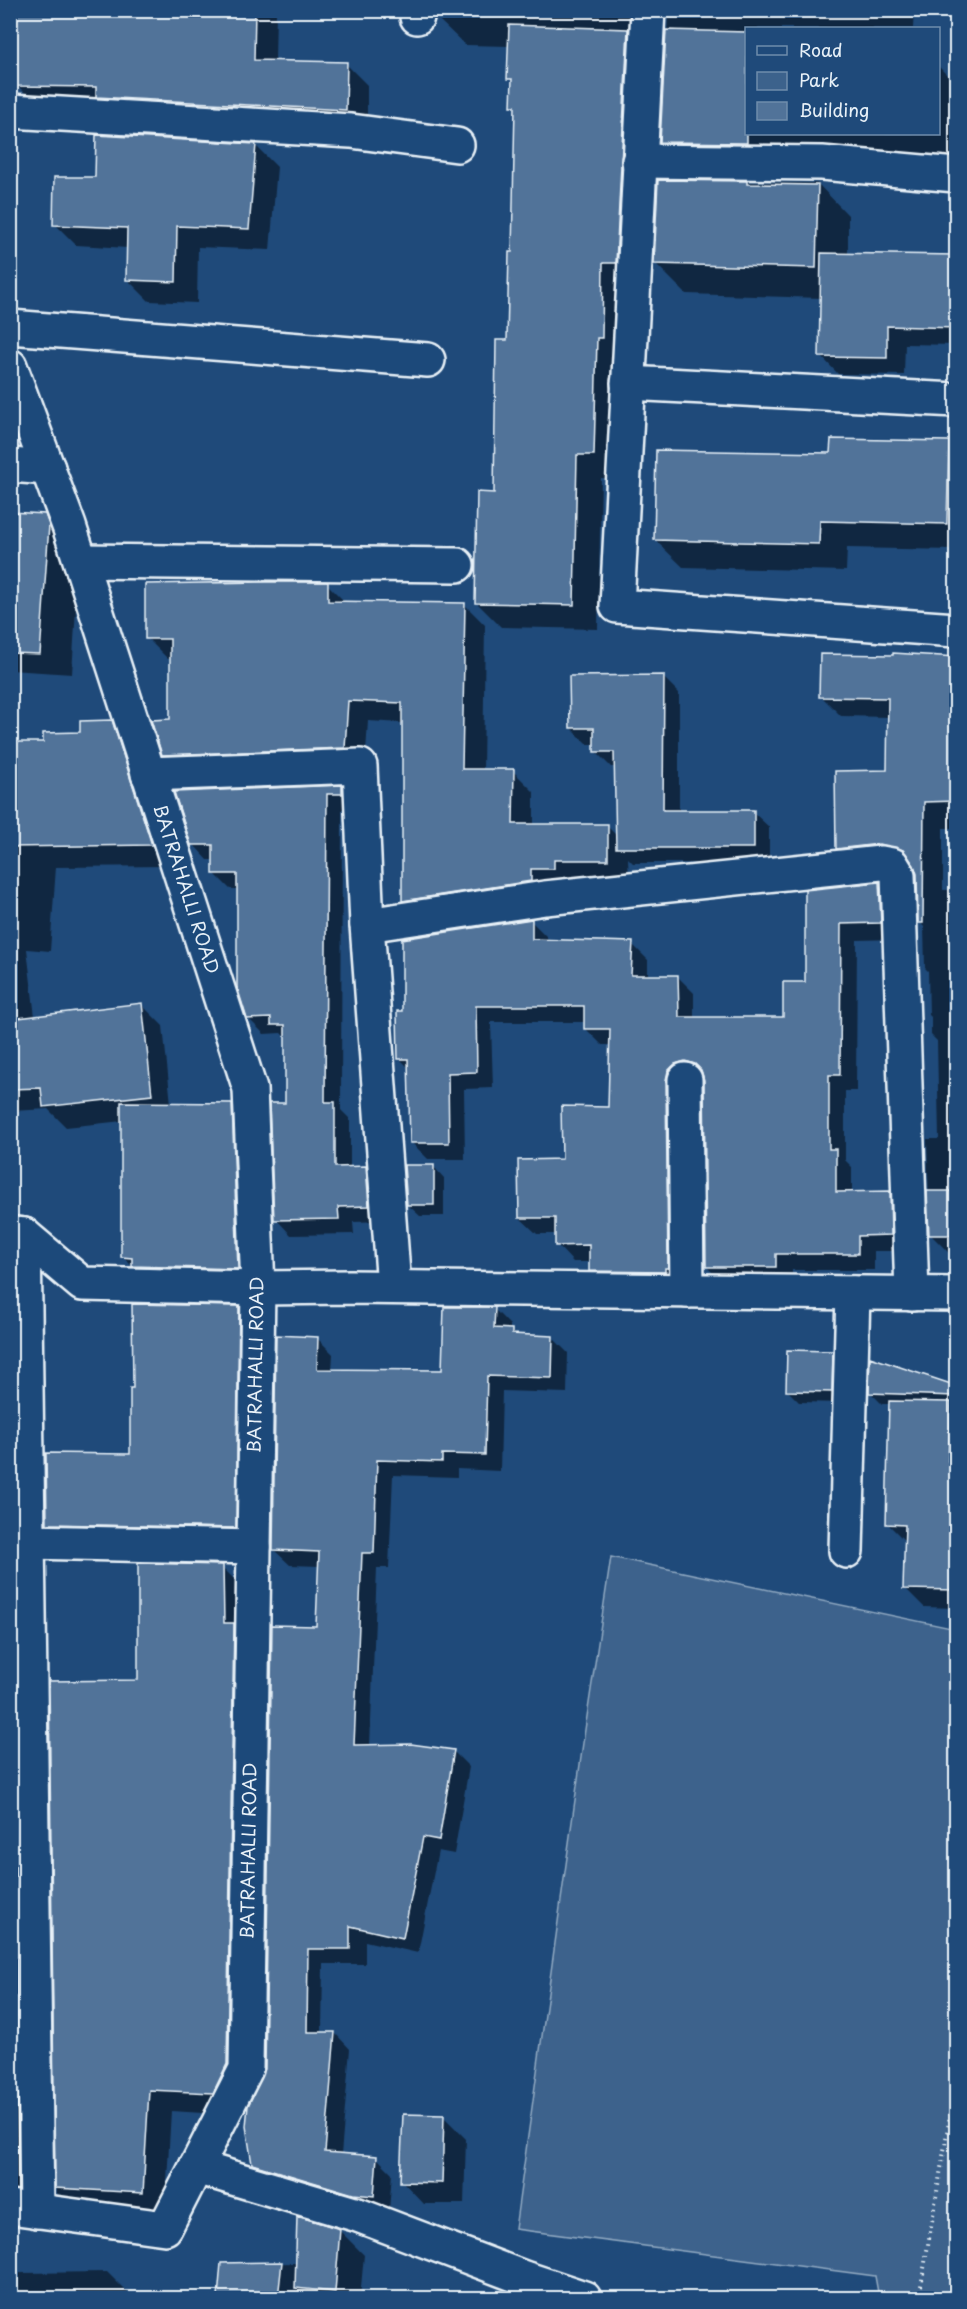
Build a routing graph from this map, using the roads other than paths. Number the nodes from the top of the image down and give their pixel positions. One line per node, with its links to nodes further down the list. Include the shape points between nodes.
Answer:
1 (648, 10): 4 (street)
2 (10, 111): 3 (street, via 351,132)
3 (458, 145)
4 (639, 161): 5 (street, via 822,163); 9 (street)
5 (957, 175)
6 (10, 327): 7 (street)
7 (428, 360)
8 (10, 366): 12 (street, BATRAHALLI ROAD)
9 (628, 383): 10 (street); 15 (street, via 616,606)
10 (956, 400)
11 (10, 465): 12 (street)
12 (48, 468): 13 (street, BATRAHALLI ROAD)
13 (81, 561): 14 (street); 16 (street, BATRAHALLI ROAD)
14 (457, 565)
15 (957, 630)
16 (148, 774): 17 (street, via 360,766); 20 (street, BATRAHALLI ROAD, via 250,1089)
17 (367, 925): 21 (street); 24 (street, via 557,896 881,862 892,865 898,875)
18 (685, 1080): 22 (street)
19 (17, 1234): 20 (street, via 82,1284); 26 (street)
20 (258, 1287): 21 (street); 28 (street, BATRAHALLI ROAD)
21 (394, 1287): 22 (street)
22 (687, 1291): 23 (street)
23 (854, 1293): 24 (street); 29 (street)
24 (912, 1294): 25 (street)
25 (957, 1294)
26 (18, 1401): 27 (street)
27 (28, 1542): 28 (street); 31 (street)
28 (254, 1547): 30 (street, BATRAHALLI ROAD, via 246,2069)
29 (846, 1551)
30 (196, 2167): 31 (street, BATRAHALLI ROAD, via 165,2228); 32 (street, via 358,2215)
31 (24, 2209)
32 (523, 2288): 33 (street)
33 (584, 2298)

